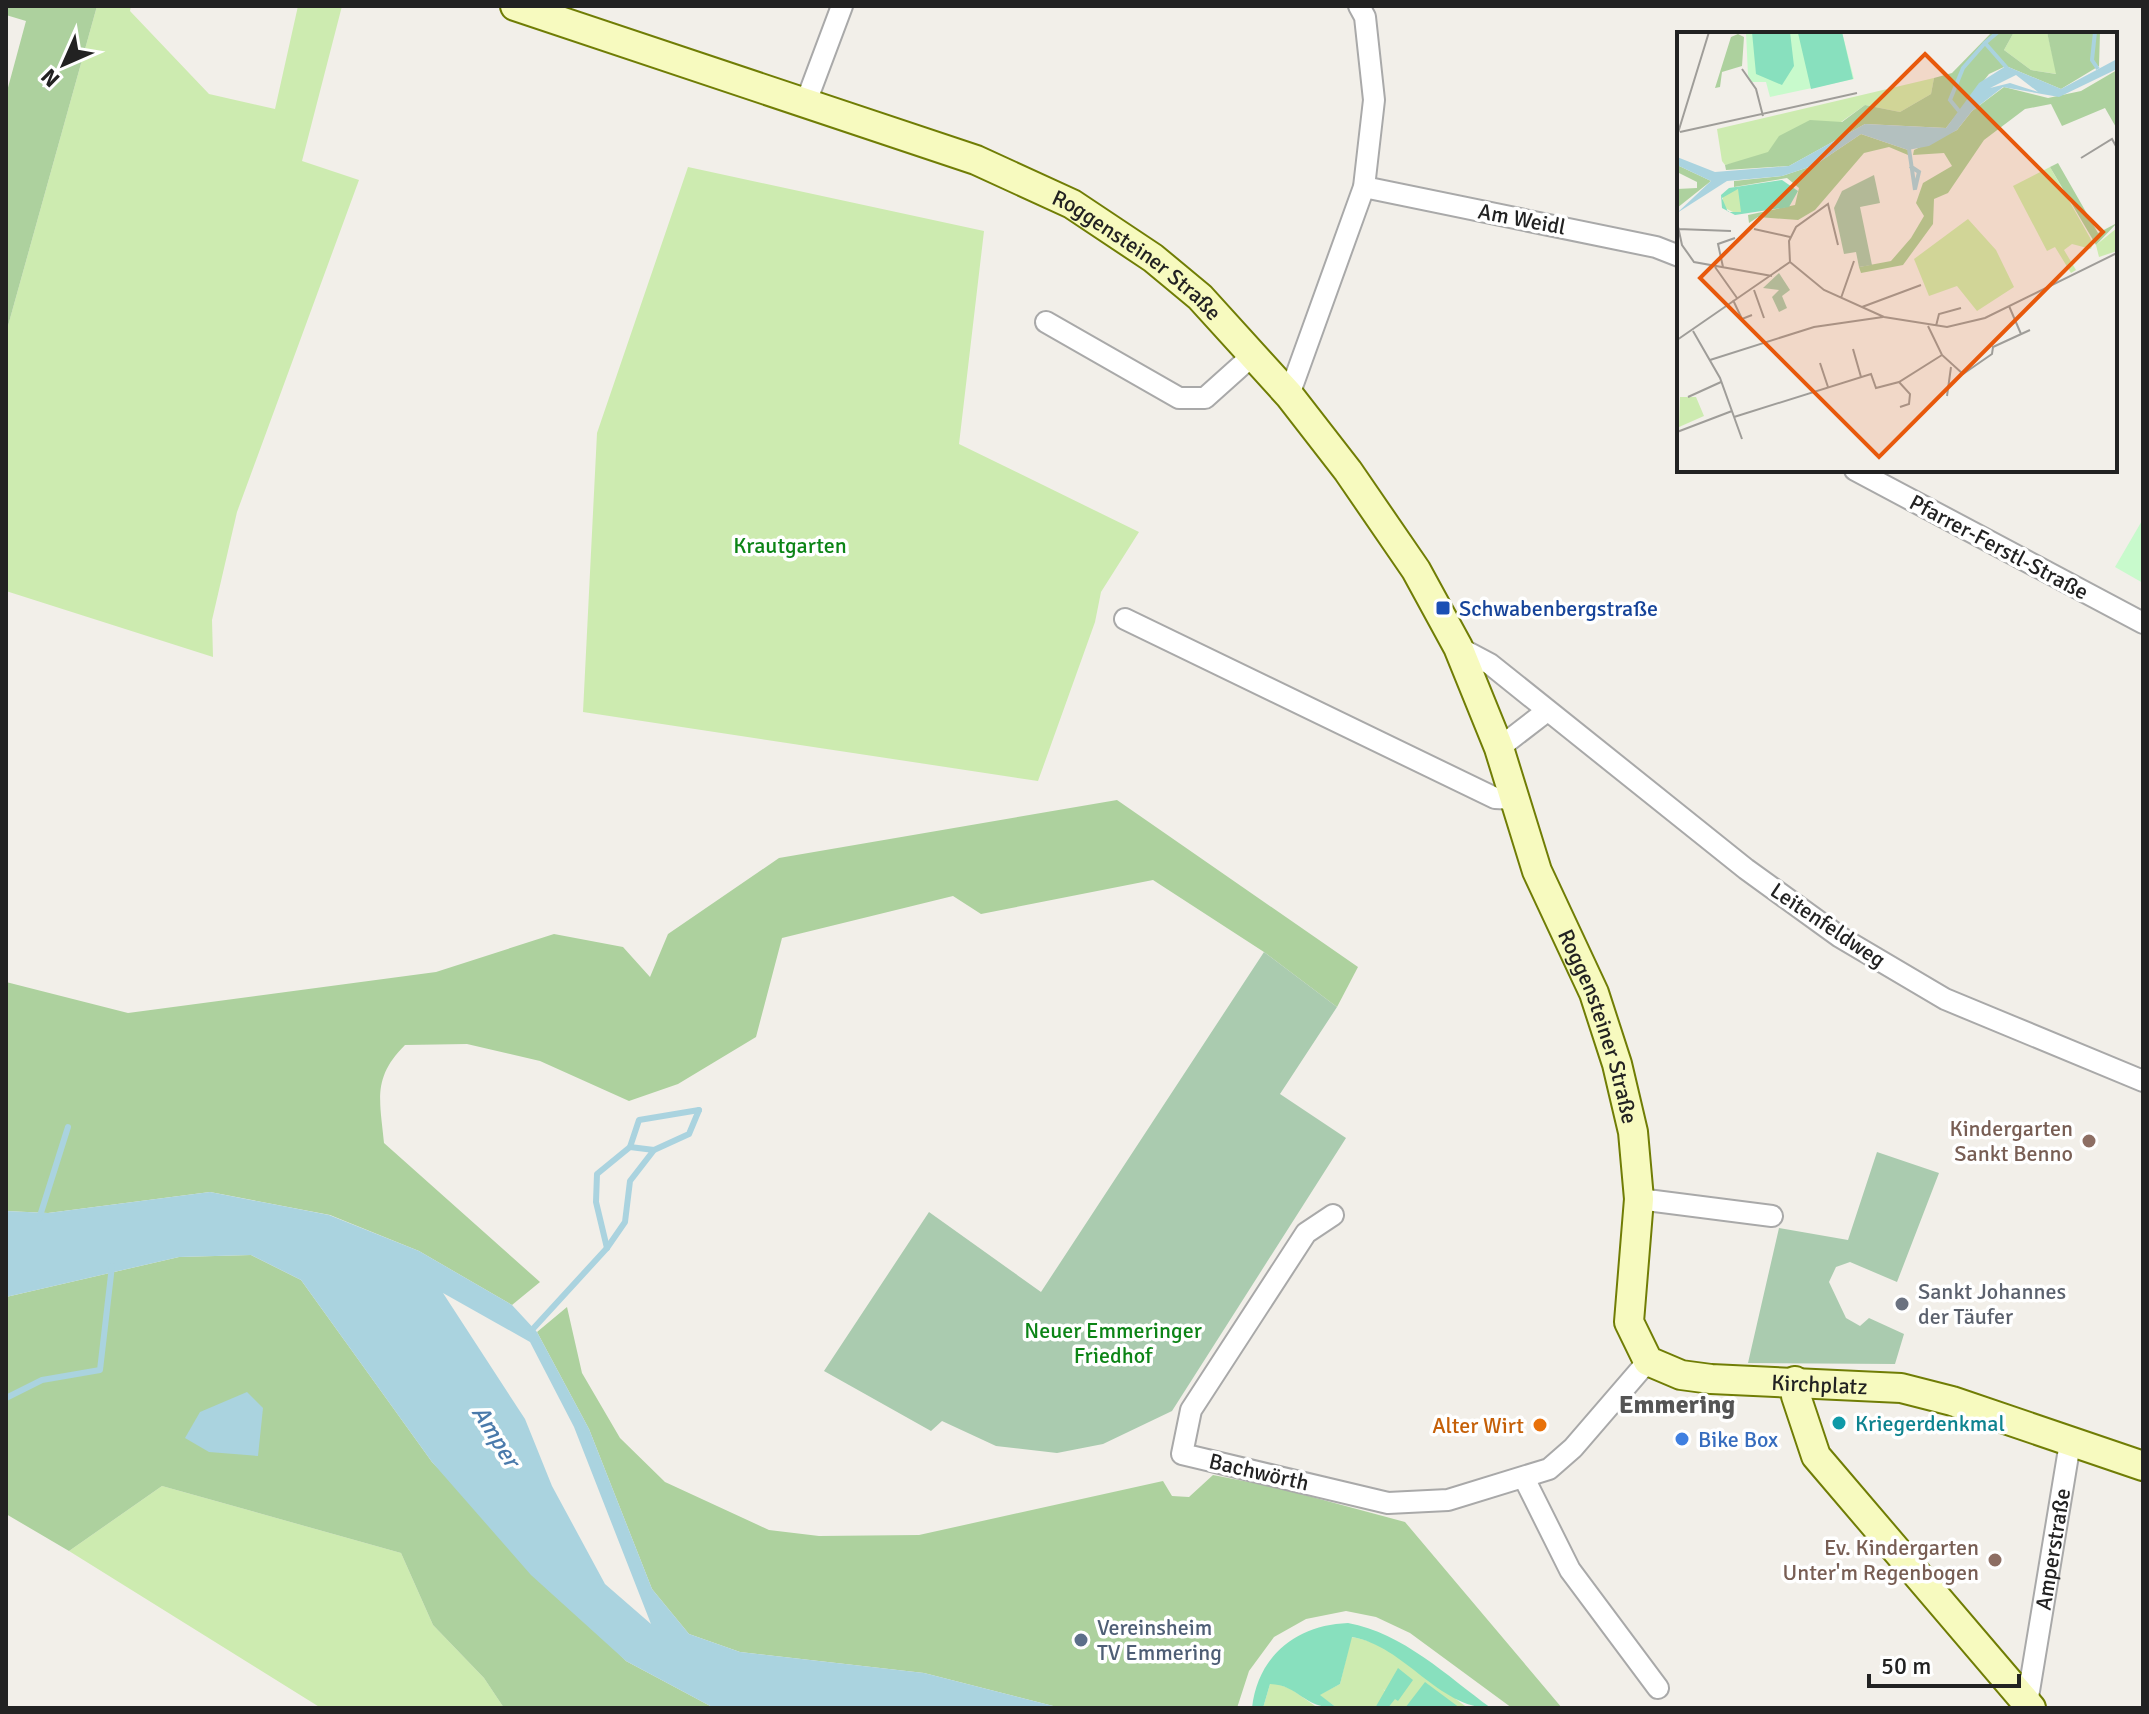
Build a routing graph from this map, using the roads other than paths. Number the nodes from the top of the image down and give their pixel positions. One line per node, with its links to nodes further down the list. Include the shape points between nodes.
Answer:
1 (515, 6): 4 (street, Roggensteiner Straße)
2 (842, 6): 4 (street)
3 (1359, 6): 5 (street, via 1365,17 1374,100)
4 (806, 102): 8 (street, Roggensteiner Straße, via 976,160 1072,204 1200,297)
5 (1364, 187): 6 (street, Am Weidl); 9 (street)
6 (1677, 255)
7 (1046, 322): 8 (street, via 1179,398 1205,398)
8 (1253, 355): 9 (street, Roggensteiner Straße)
9 (1289, 395): 13 (street, Roggensteiner Straße, via 1416,570)
10 (1859, 472): 12 (street, Pfarrer-Ferstl-Straße)
11 (1125, 619): 16 (street, via 1495,798)
12 (2143, 623)
13 (1458, 647): 14 (street, Leitenfeldweg, via 1490,664); 15 (street, Roggensteiner Straße)
14 (1547, 711): 15 (street); 17 (street, Leitenfeldweg, via 1840,937 1945,999)
15 (1499, 748): 16 (street, Roggensteiner Straße)
16 (1515, 799): 18 (street, Roggensteiner Straße, via 1537,871 1594,993 1617,1064 1633,1132)
17 (2143, 1081)
18 (1639, 1199): 20 (street); 21 (street, Roggensteiner Straße, via 1629,1322)
19 (1333, 1215): 25 (street, Bachwörth, via 1306,1233 1191,1410 1182,1454 1388,1503 1448,1500)
20 (1772, 1216)
21 (1648, 1361): 22 (street, Kirchplatz, via 1681,1375); 25 (street, Bachwörth, via 1573,1448 1549,1469)
22 (1795, 1381): 23 (street, Kirchplatz, via 1883,1385 1952,1401); 27 (street, Amperstraße, via 1816,1456)
23 (2070, 1443): 24 (street, Kirchplatz); 27 (street, Amperstraße)
24 (2143, 1466)
25 (1524, 1478): 26 (street, via 1570,1570)
26 (1658, 1688)
27 (2029, 1705)

